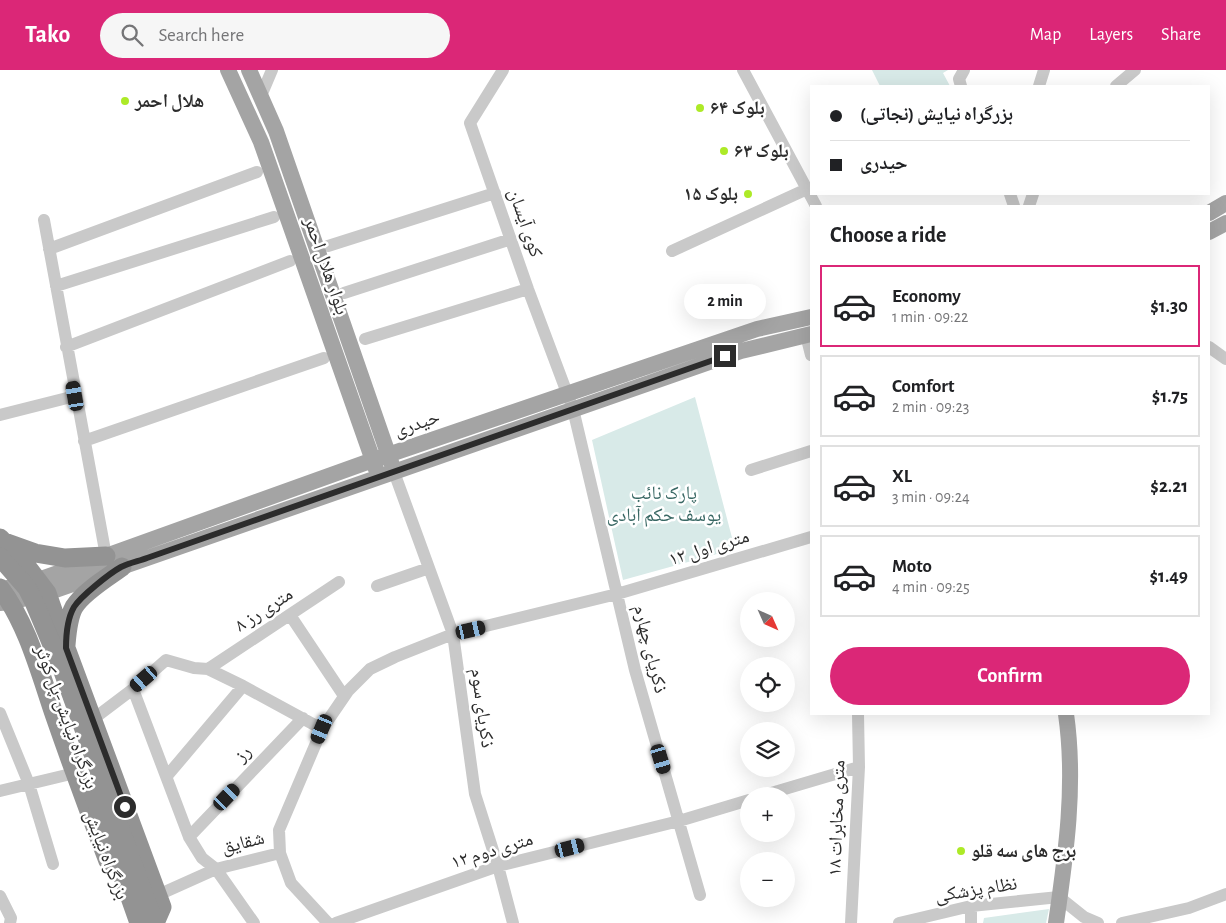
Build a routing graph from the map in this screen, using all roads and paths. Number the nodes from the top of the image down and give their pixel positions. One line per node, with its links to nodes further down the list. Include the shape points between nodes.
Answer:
1 (228, 70): 13 (main road, بلوار هلال احمر)
2 (249, 70): 12 (main road, بلوار هلال احمر)
3 (272, 70): 12 (street)
4 (503, 70): 16 (street, کوی آیسان, via 470,123)
5 (744, 70): 15 (street)
6 (964, 70): 9 (street, via 959,79)
7 (1044, 70): 10 (street)
8 (1135, 70): 11 (street)
9 (961, 85)
10 (1039, 85)
11 (1117, 85)
12 (259, 92): 13 (main road); 46 (main road, بلوار هلال احمر, via 276,131)
13 (240, 95): 47 (main road, بلوار هلال احمر, via 261,142)
14 (257, 172): 26 (street)
15 (807, 189): 17 (street); 27 (street)
16 (495, 193): 24 (street, کوی آیسان); 25 (street)
17 (810, 195)
18 (1226, 203): 19 (main road)
19 (1210, 212)
20 (274, 217): 29 (street)
21 (44, 220): 26 (street)
22 (1226, 223): 23 (main road)
23 (1210, 231)
24 (510, 239): 30 (street, کوی آیسان); 31 (street)
25 (328, 246)
26 (49, 249): 29 (street)
27 (672, 251)
28 (290, 260): 35 (street)
29 (56, 286): 35 (street)
30 (528, 289): 34 (street); 40 (street, کوی آیسان)
31 (344, 293)
32 (810, 317): 40 (main road, حیدری, via 757,328)
33 (808, 335): 36 (street); 42 (main road, حیدری, via 741,351)
34 (365, 339)
35 (66, 347): 41 (street)
36 (810, 348)
37 (1210, 348): 39 (street)
38 (324, 358): 44 (street)
39 (1226, 359)
40 (567, 394): 42 (street, ذکریای چهارم); 46 (main road, حیدری)
41 (75, 396): 43 (street); 44 (street)
42 (573, 409): 49 (main road, حیدری); 58 (street, ذکریای چهارم)
43 (0, 416)
44 (84, 441): 53 (street)
45 (810, 450): 48 (street)
46 (389, 454): 47 (main road, حیدری); 49 (main road, بلوار هلال احمر)
47 (373, 460): 50 (main road, بلوار هلال احمر); 53 (main road, حیدری)
48 (752, 470)
49 (394, 472): 50 (main road, حیدری); 54 (street, ذکریای سوم)
50 (378, 477): 53 (main road, حیدری)
51 (810, 537): 58 (street, ۱۲ متری اول)
52 (1, 546): 53 (highway, via 66,558); 56 (highway); 94 (highway, بزرگراه نیایش-پل کوثر, bridge, via 28,588 61,666)
53 (114, 562): 56 (main road, حیدری); 62 (highway, via 74,607)
54 (428, 568): 57 (street); 61 (street, ذکریای سوم)
55 (339, 582): 60 (street, ۸ متری رز)
56 (42, 586): 59 (main road, حیدری); 62 (highway)
57 (377, 586)
58 (617, 594): 61 (street, ۱۲ متری اول); 81 (street, ذکریای چهارم, via 635,670)
59 (4, 597): 63 (highway, بزرگراه نیایش); 94 (highway, بزرگراه نیایش-پل کوثر, bridge, via 16,592 43,650)
60 (290, 615): 64 (street, ۸ متری رز); 67 (street)
61 (453, 634): 67 (street, ۱۲ متری اول, via 370,669); 85 (street, ذکریای سوم, via 475,794)
62 (66, 648): 63 (highway, via 55,640 43,641 38,646); 72 (highway)
63 (36, 662): 75 (highway, بزرگراه نیایش)
64 (208, 669): 65 (street); 66 (street, via 166,660)
65 (243, 686): 71 (street); 76 (street)
66 (133, 689): 72 (street); 76 (street)
67 (344, 696): 73 (street, ۱۲ متری اول)
68 (0, 713): 77 (street)
69 (858, 715): 74 (street, ۱۸ متری مخابرات)
70 (1066, 715): 91 (main road, via 1070,816)
71 (303, 718): 73 (street); 82 (street, رز)
72 (92, 720): 89 (highway)
73 (322, 729): 83 (street, ۱۲ متری اول, via 279,830)
74 (859, 767): 78 (street); 99 (street, ۱۸ متری مخابرات)
75 (75, 773): 77 (street); 94 (highway, بزرگراه نیایش, via 129,916)
76 (167, 776): 82 (street)
77 (29, 784): 79 (street); 84 (street)
78 (791, 787)
79 (0, 791)
80 (740, 803): 81 (street, ۱۲ متری دوم)
81 (679, 821): 85 (street, ۱۲ متری دوم); 87 (street, ذکریای چهارم)
82 (189, 837): 86 (street, via 202,858)
83 (280, 852): 86 (street, شقایق); 96 (street, via 292,883)
84 (53, 864)
85 (498, 866): 97 (street, ۱۲ متری دوم); 98 (street, ذکریای سوم)
86 (216, 869): 89 (street, شقایق); 95 (street, شقایق)
87 (700, 894)
88 (1226, 894): 104 (street, via 1189,908)
89 (158, 895): 94 (highway, via 162,907)
90 (0, 896): 93 (street, via 11,918)
91 (1059, 897): 92 (street, نظام پزشکی); 102 (main road); 103 (street, via 1084,917)
92 (971, 906): 100 (street, نظام پزشکی); 101 (street)
93 (10, 923)
94 (146, 923)
95 (254, 923)
96 (328, 923)
97 (336, 923)
98 (513, 923)
99 (851, 923)
100 (899, 923)
101 (971, 923)
102 (1056, 923)
103 (1098, 923)
104 (1122, 923)

